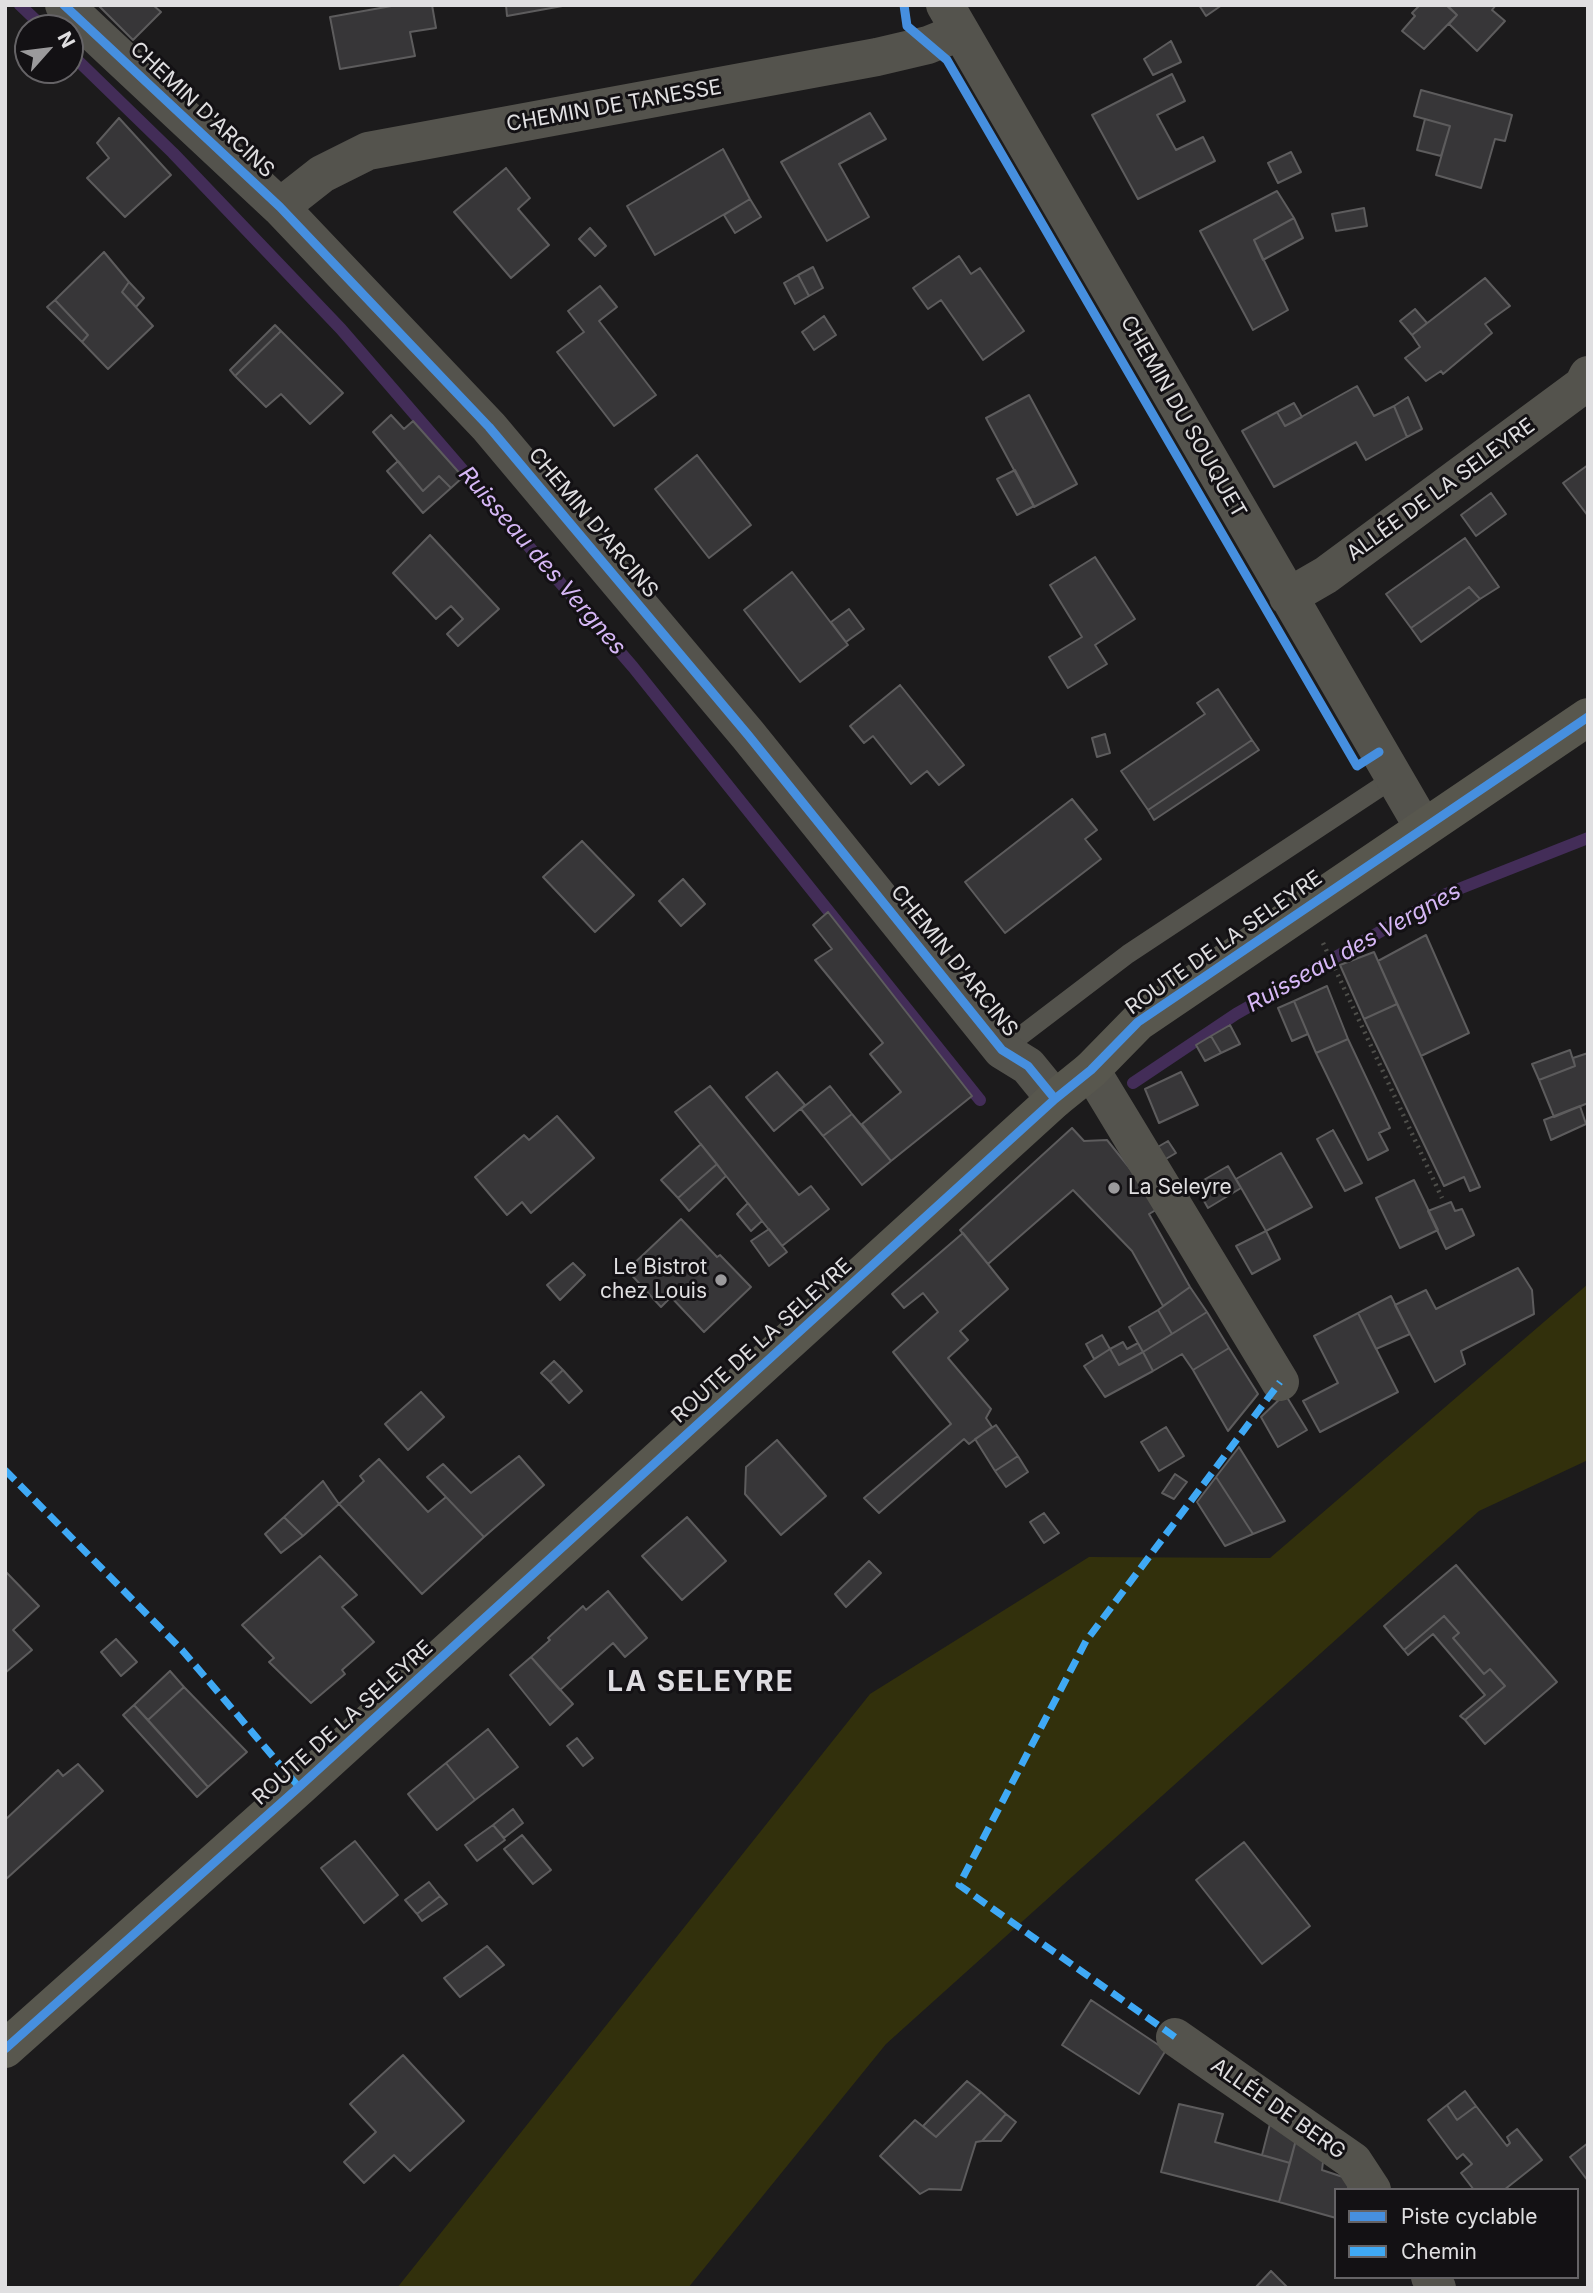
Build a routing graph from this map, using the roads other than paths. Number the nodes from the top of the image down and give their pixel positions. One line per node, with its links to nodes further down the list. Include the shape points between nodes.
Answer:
1 (64, 5): 3 (street, CHEMIN D'ARCINS)
2 (952, 19): 3 (street, CHEMIN DE TANESSE, via 928,45 877,57 368,150 322,174); 5 (street, CHEMIN DU SOUQUET)
3 (280, 207): 9 (street, CHEMIN D'ARCINS, via 489,427 748,734)
4 (1588, 375): 5 (street, ALLÉE DE LA SELEYRE, via 1583,385 1326,575)
5 (1288, 597): 7 (street, CHEMIN DU SOUQUET)
6 (1588, 717): 8 (street, ROUTE DE LA SELEYRE)
7 (1394, 778): 8 (street, CHEMIN DU SOUQUET); 9 (lane, via 1128,954)
8 (1423, 827): 10 (street, ROUTE DE LA SELEYRE, via 1138,1022)
9 (1002, 1050): 11 (street, CHEMIN D'ARCINS, via 1028,1066)
10 (1091, 1070): 11 (street, ROUTE DE LA SELEYRE); 12 (street)
11 (1055, 1099): 14 (street, ROUTE DE LA SELEYRE)
12 (1280, 1382)
13 (1175, 2037): 15 (street, ALLÉE DE BERG, via 1353,2161)
14 (5, 2049)
15 (1371, 2188)

